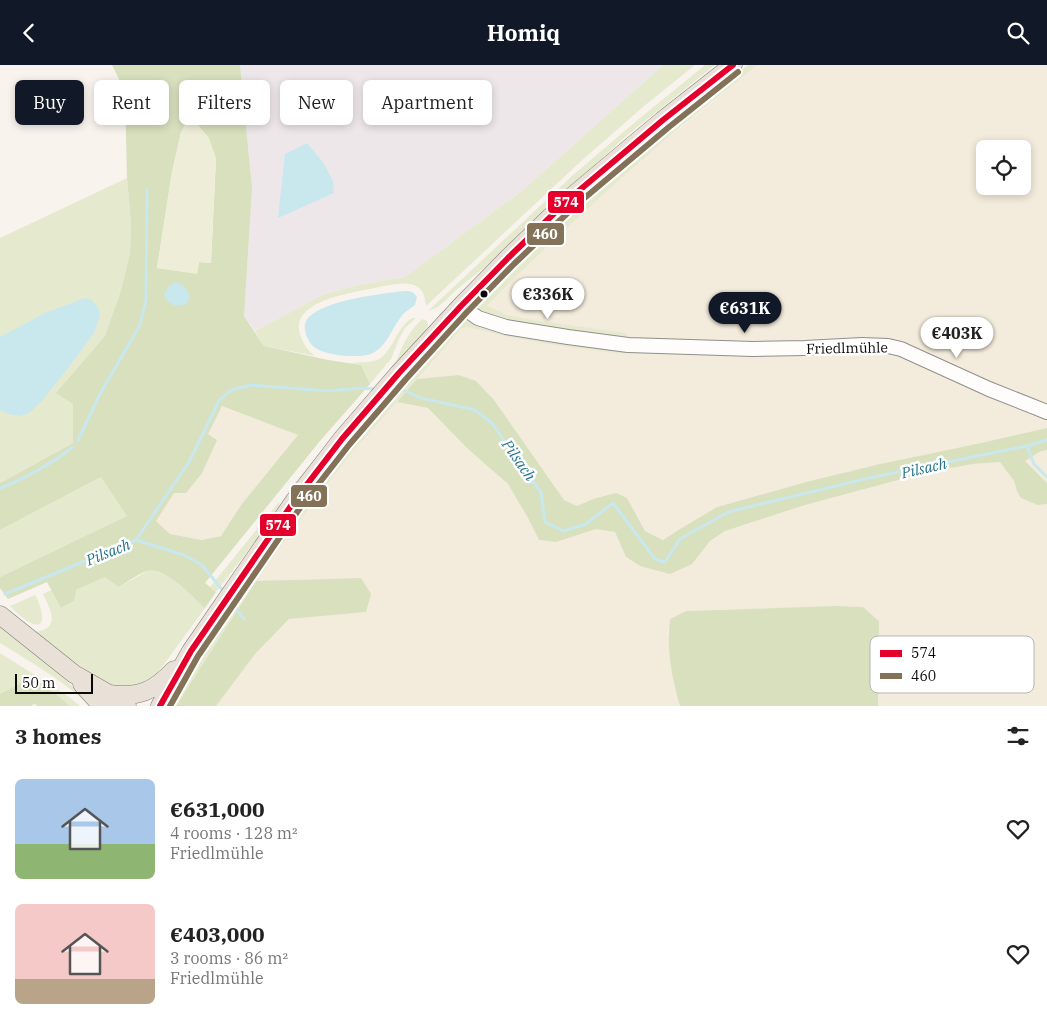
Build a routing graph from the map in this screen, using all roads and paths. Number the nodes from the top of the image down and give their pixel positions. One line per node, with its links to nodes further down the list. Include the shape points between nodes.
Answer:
1 (733, 65): 2 (main road, via 569,199)
2 (461, 306): 3 (street, Friedlmühle, via 478,318 506,327 628,345 753,349 888,346); 5 (main road, via 398,373 306,484)
3 (1047, 412)
4 (0, 615): 6 (main road, via 74,674 89,693)
5 (191, 651): 6 (main road, via 149,691); 8 (main road)
6 (106, 700): 7 (main road)
7 (127, 706)
8 (160, 706)

